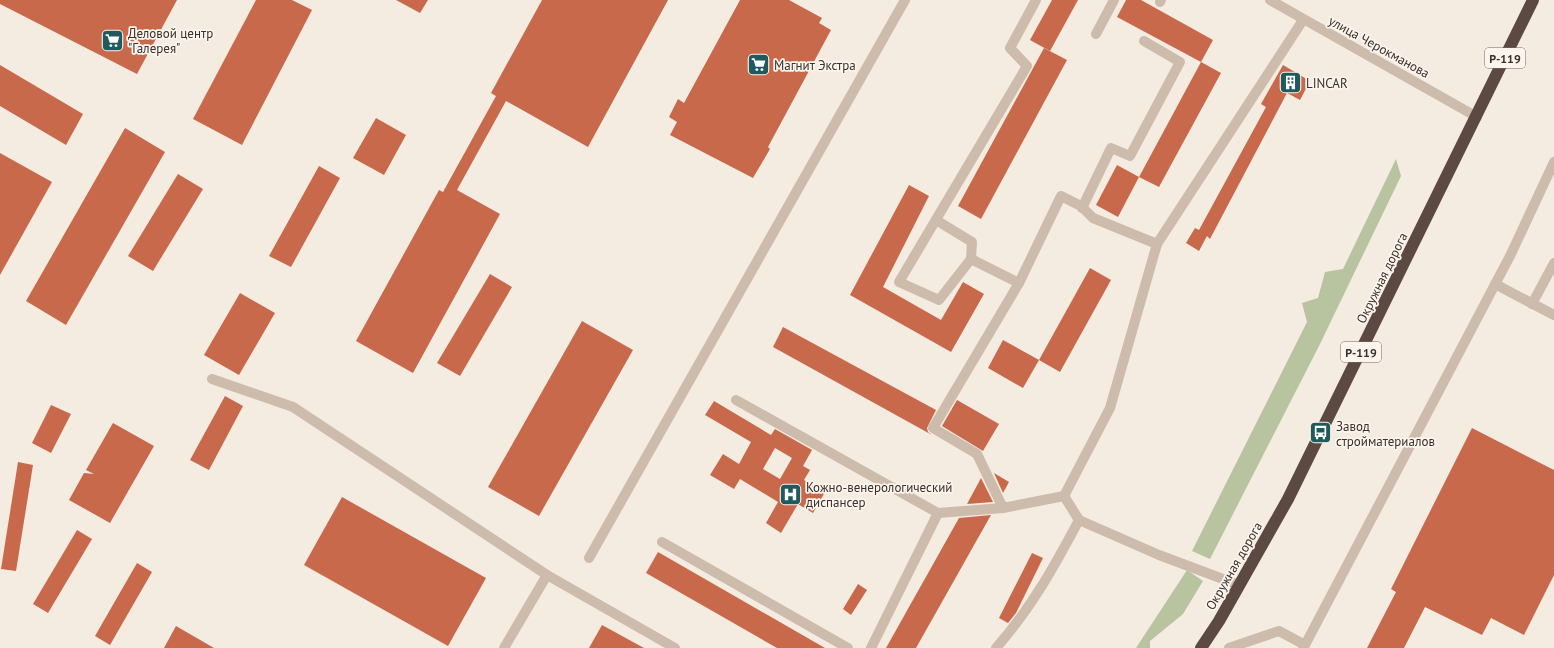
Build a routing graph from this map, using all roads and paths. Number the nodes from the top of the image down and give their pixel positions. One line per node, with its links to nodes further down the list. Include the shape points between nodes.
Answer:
1 (905, 0): 27 (street)
2 (1036, 0): 12 (street, via 1010,48 1027,66)
3 (1114, 0): 7 (street)
4 (1270, 0): 6 (street, улица Черокманова)
5 (1533, 0): 9 (highway, Окружная дорога / Р-119)
6 (1303, 20): 9 (street, улица Черокманова); 13 (street)
7 (1096, 34)
8 (1144, 41): 11 (street, via 1180,62 1130,156 1111,148)
9 (1477, 117): 29 (highway, Окружная дорога / Р-119, via 1288,500)
10 (1554, 162): 17 (street)
11 (1082, 208): 13 (street, via 1093,218); 16 (street, via 1062,196)
12 (936, 220): 14 (street, via 972,242); 14 (street, via 899,282 939,300)
13 (1157, 244): 22 (street, via 1110,408)
14 (971, 259): 16 (street)
15 (1554, 264): 18 (street)
16 (1019, 283): 23 (street, via 933,428 977,454)
17 (1495, 284): 18 (street); 30 (street)
18 (1532, 304): 19 (street)
19 (1554, 315)
20 (212, 379): 28 (street, via 293,407)
21 (736, 400): 24 (street)
22 (1064, 496): 23 (street); 25 (street)
23 (1003, 508): 24 (street)
24 (938, 513): 34 (street)
25 (1079, 520): 29 (street, via 1159,555); 35 (street, via 1040,592)
26 (662, 542): 33 (street)
27 (589, 558)
28 (548, 575): 31 (street); 32 (street)
29 (1239, 585): 36 (highway, Окружная дорога / Р-119)
30 (1304, 646): 37 (street, via 1279,631)
31 (504, 648)
32 (675, 648)
33 (848, 648)
34 (871, 648)
35 (996, 648)
36 (1201, 648)
37 (1229, 648)

